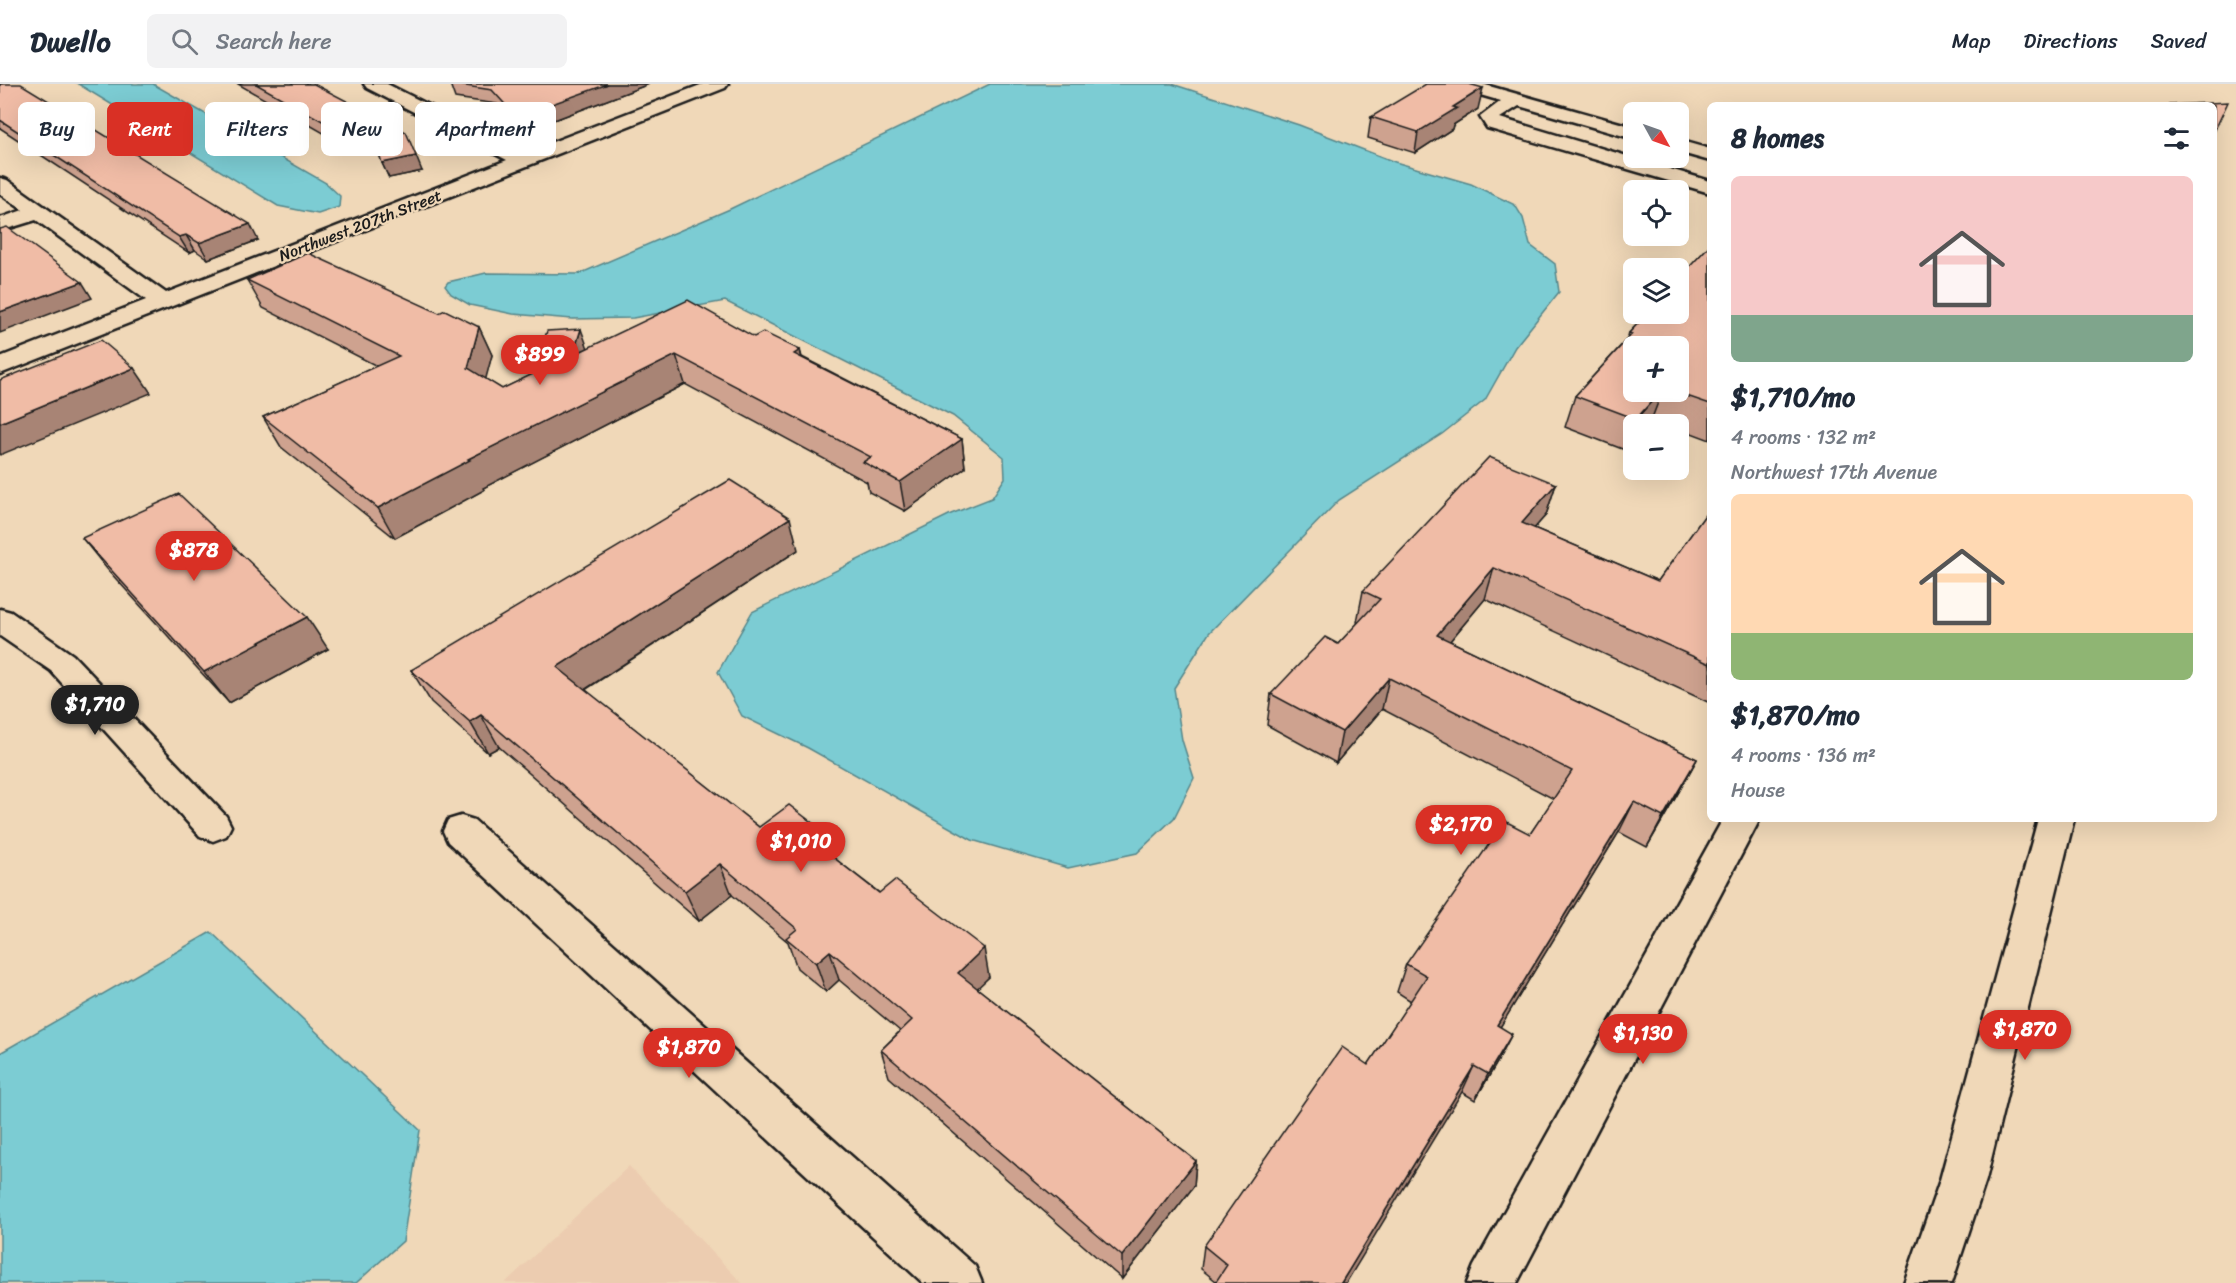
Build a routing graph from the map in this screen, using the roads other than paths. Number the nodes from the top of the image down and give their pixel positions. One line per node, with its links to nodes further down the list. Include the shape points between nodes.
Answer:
1 (413, 84): 4 (street)
2 (719, 84): 9 (street, Northwest 207th Street)
3 (1462, 84): 5 (street)
4 (382, 88): 9 (street)
5 (1515, 100): 6 (street); 11 (street, via 1490,117 1494,124)
6 (1623, 130)
7 (1689, 149): 8 (street)
8 (1707, 154)
9 (524, 161): 14 (street, Northwest 207th Street)
10 (0, 184): 12 (street)
11 (1707, 186)
12 (38, 212): 13 (street); 14 (street)
13 (0, 225)
14 (162, 301): 15 (street, Northwest 207th Street)
15 (0, 366)
16 (0, 620): 19 (street, via 62,663)
17 (1740, 822): 22 (street)
18 (2054, 822): 23 (street, via 1963,1180)
19 (213, 826)
20 (461, 831): 21 (street)
21 (958, 1283)
22 (1491, 1283)
23 (1928, 1283)

